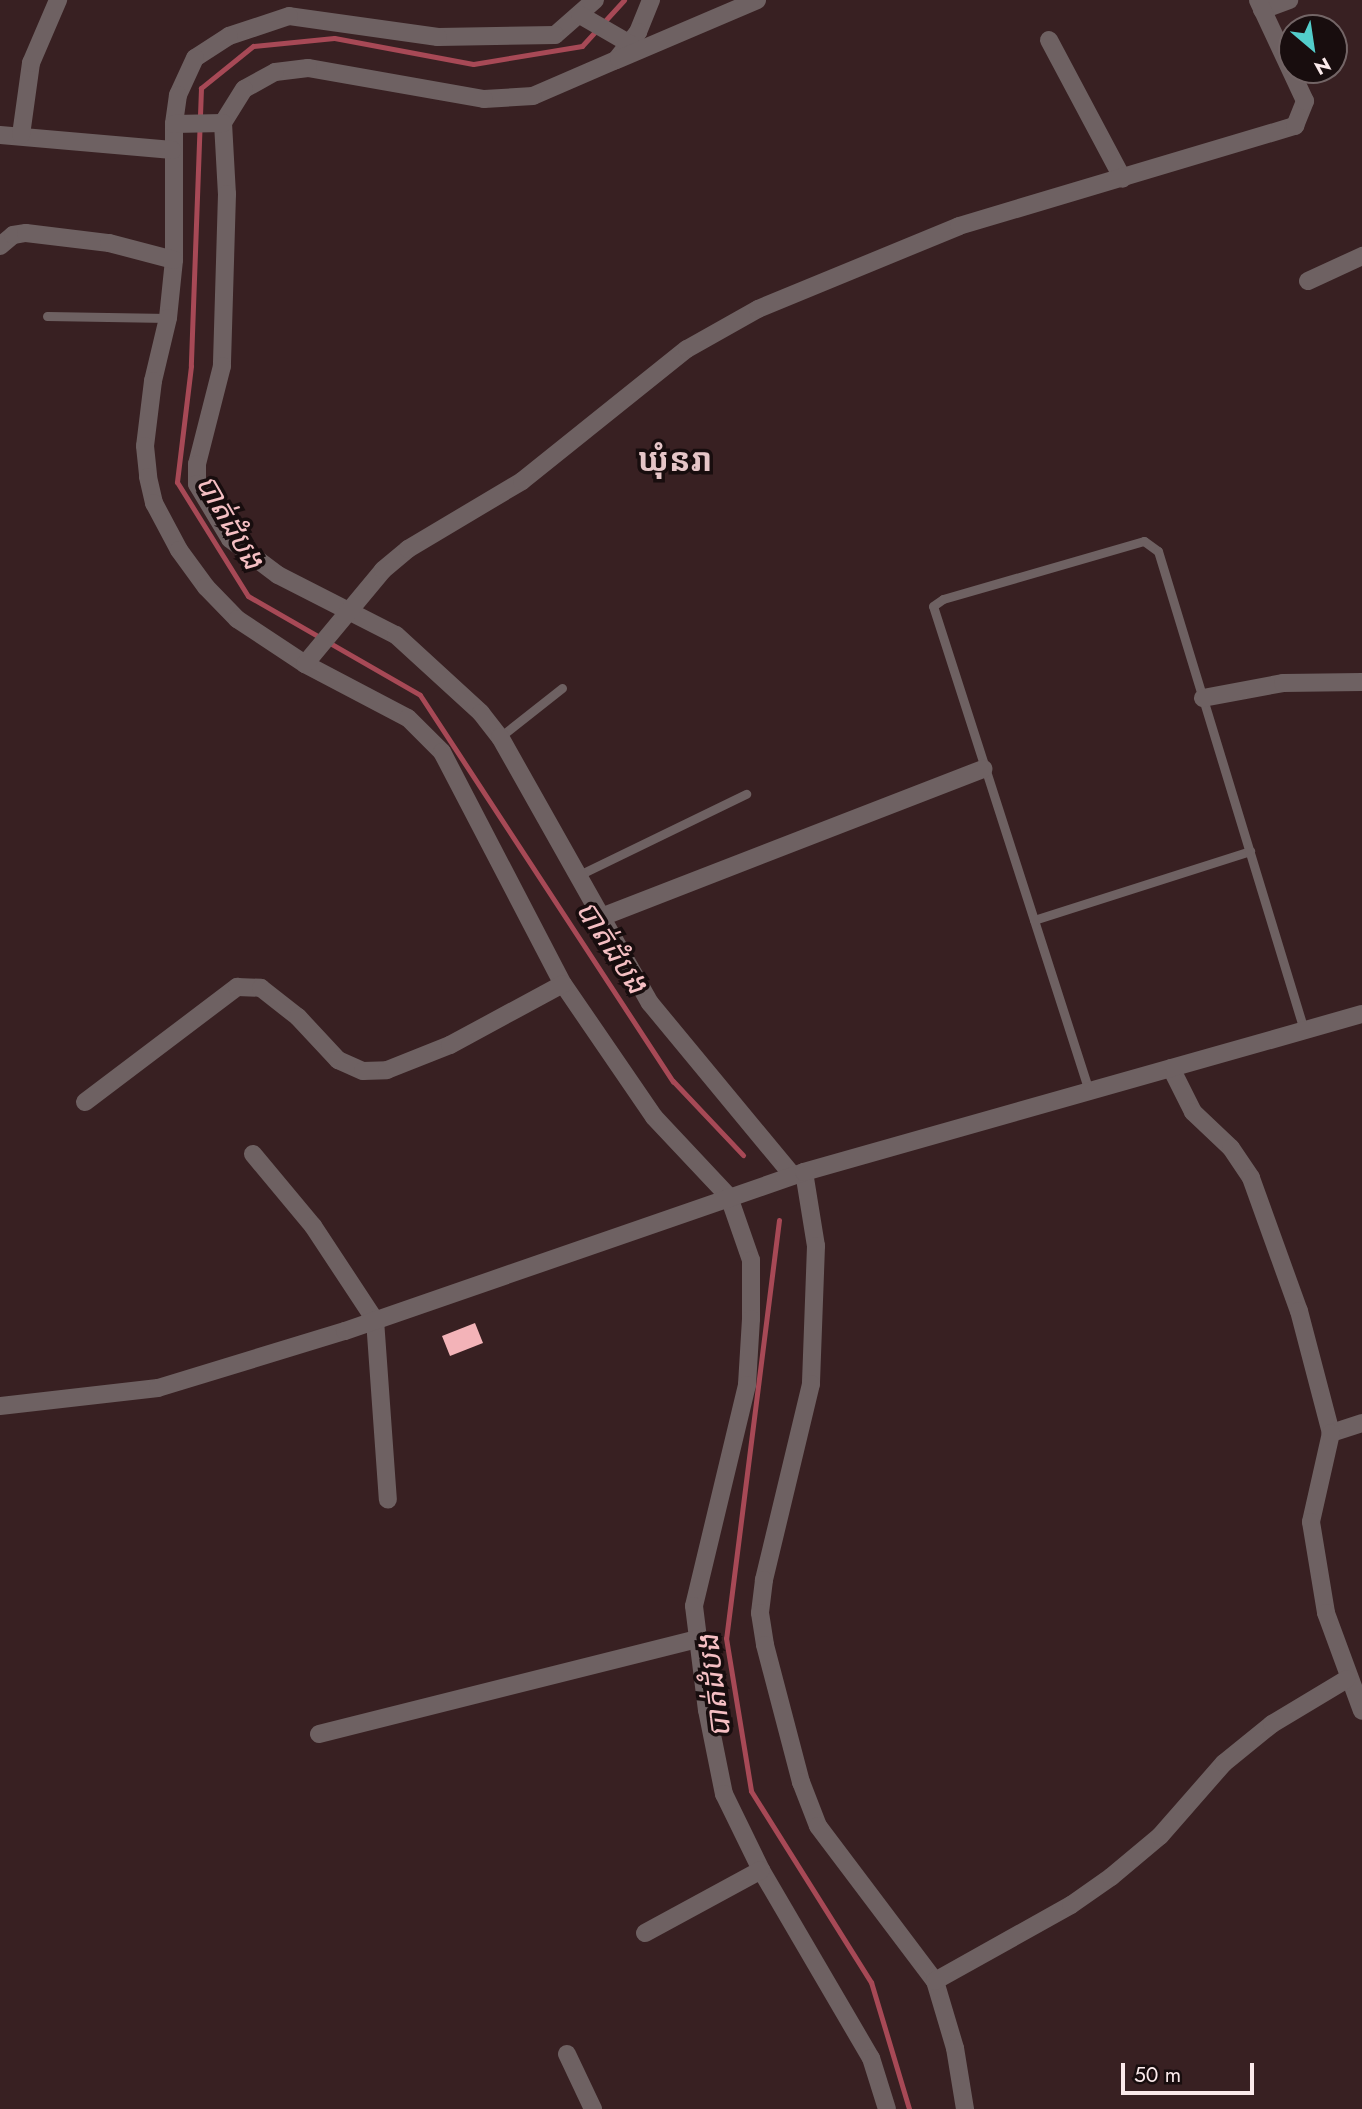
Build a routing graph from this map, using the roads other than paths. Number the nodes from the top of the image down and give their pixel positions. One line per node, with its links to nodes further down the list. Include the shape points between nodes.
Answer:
1 (58, 0): 14 (street, via 31,63)
2 (595, 0): 7 (street)
3 (651, 0): 9 (street)
4 (757, 0): 10 (street)
5 (1289, 0): 6 (street)
6 (1260, 5): 16 (street, via 1305,101 1295,126)
7 (585, 18): 9 (street); 12 (street, via 555,35 438,37 289,16 229,36 195,58 178,95)
8 (1049, 40): 16 (street)
9 (630, 44): 10 (street)
10 (616, 60): 11 (street, via 533,96 484,99 340,71 275,72 244,89)
11 (209, 123): 12 (street); 23 (street, via 227,194 222,366 197,464 197,484 230,539 278,575)
12 (174, 124): 15 (street)
13 (0, 135): 14 (street)
14 (21, 135): 15 (street)
15 (172, 150): 19 (street)
16 (1124, 179): 23 (street, via 959,226 758,309 687,349 522,481 408,549)
17 (0, 246): 19 (street, via 13,235 26,233 109,243)
18 (1362, 256): 20 (street)
19 (174, 260): 22 (street)
20 (1308, 281)
21 (47, 316): 22 (lane)
22 (168, 318): 24 (street, via 153,381 145,446 154,503 206,587 237,619)
23 (347, 610): 24 (street); 28 (street, via 396,635 449,679)
24 (306, 664): 35 (street, via 408,718 442,752)
25 (1362, 682): 27 (street, via 1283,683)
26 (562, 688): 28 (lane)
27 (1203, 698): 29 (lane, via 1153,543 1144,541 943,599 933,606 933,616); 31 (lane)
28 (500, 737): 32 (street)
29 (983, 769): 33 (street); 34 (lane)
30 (746, 794): 32 (lane)
31 (1250, 852): 34 (lane); 37 (lane)
32 (579, 875): 33 (street)
33 (604, 916): 42 (street, via 666,1025)
34 (1034, 920): 39 (lane)
35 (563, 984): 40 (street, via 450,1045 387,1070 363,1071 338,1060 298,1017 261,988 237,987); 43 (street, via 654,1117)
36 (1362, 1014): 37 (street)
37 (1304, 1030): 38 (street)
38 (1171, 1068): 39 (street); 47 (street, via 1193,1112 1231,1148 1251,1178 1300,1311)
39 (1089, 1091): 42 (street)
40 (85, 1102)
41 (253, 1154): 44 (street, via 313,1226)
42 (798, 1174): 43 (street); 55 (street, via 816,1246 813,1357 811,1384 764,1580 760,1613 765,1645 801,1782 818,1826)
43 (729, 1197): 44 (street); 49 (street, via 751,1261 747,1385 698,1579)
44 (375, 1320): 45 (street, via 158,1388); 48 (street)
45 (0, 1406)
46 (1362, 1423): 47 (street)
47 (1331, 1433): 50 (street, via 1311,1522 1326,1613)
48 (388, 1500)
49 (696, 1639): 52 (street); 53 (street, via 724,1794)
50 (1347, 1679): 51 (street); 55 (street, via 1272,1724 1224,1763 1160,1836 1111,1877 1071,1905)
51 (1362, 1711)
52 (319, 1734)
53 (761, 1871): 54 (street); 58 (street, via 871,2058)
54 (645, 1933)
55 (935, 1981): 59 (street, via 955,2048)
56 (567, 2054): 57 (street)
57 (593, 2109)
58 (887, 2109)
59 (965, 2109)

